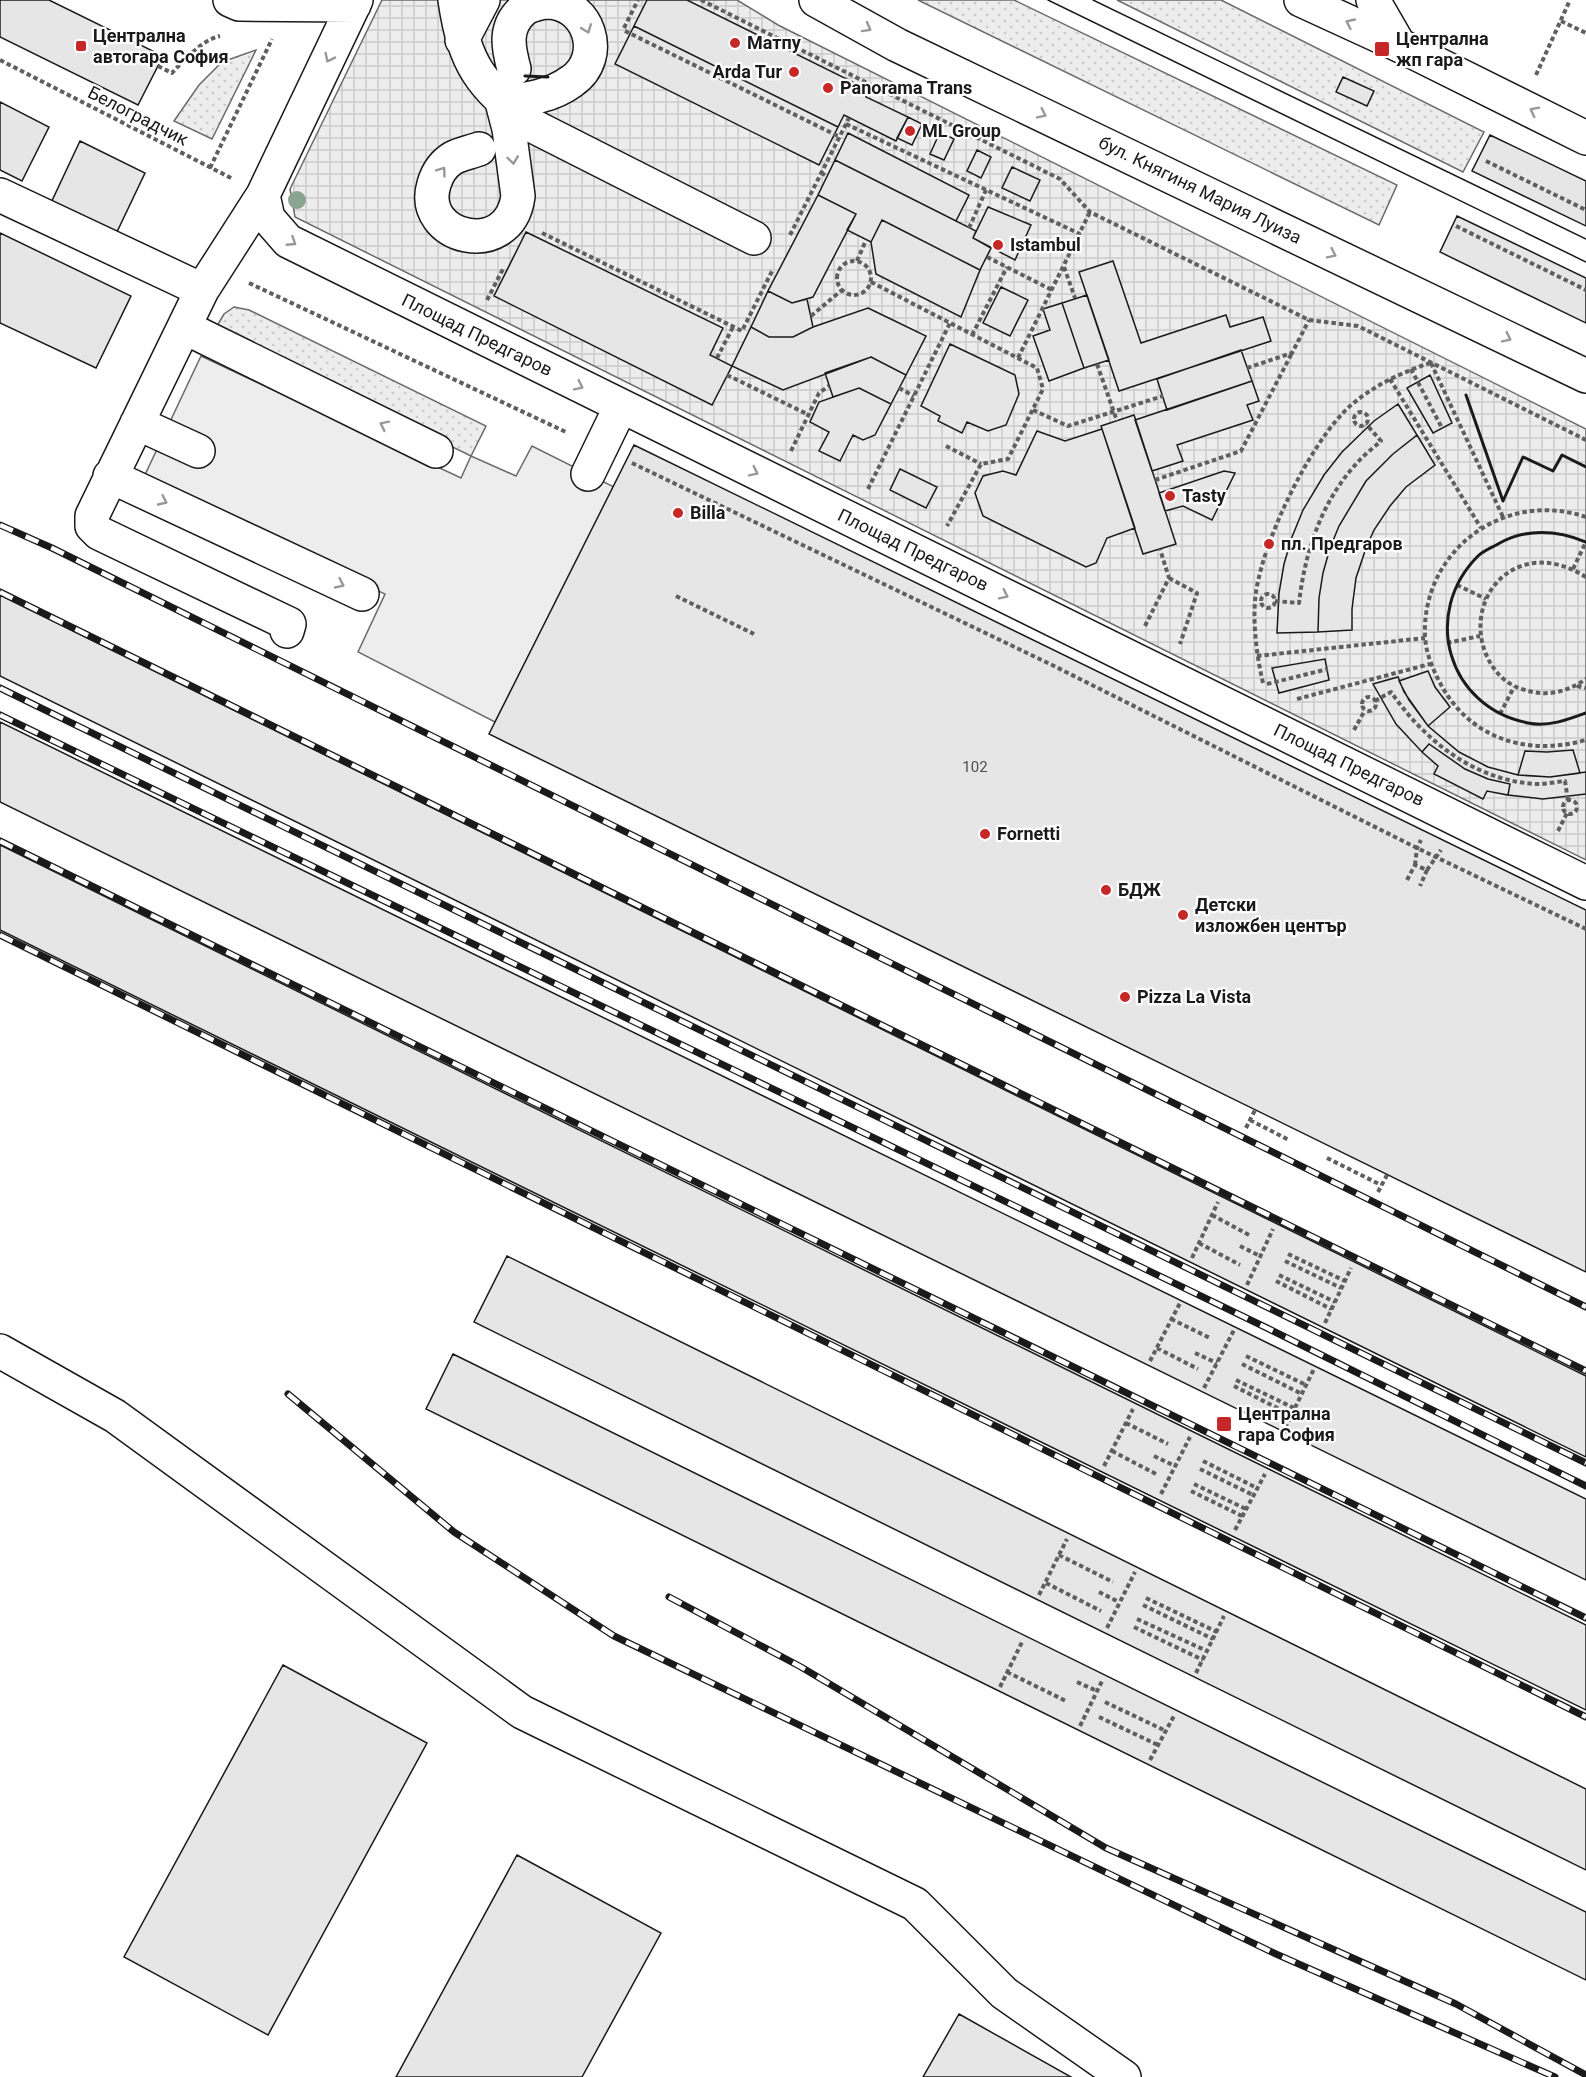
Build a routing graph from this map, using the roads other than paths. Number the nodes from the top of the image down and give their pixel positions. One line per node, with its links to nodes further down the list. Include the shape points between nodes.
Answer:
1 (230, 0): 7 (main road, via 239,4)
2 (455, 0): 8 (main road)
3 (483, 0): 8 (main road)
4 (816, 0): 19 (main road, бул. Княгиня Мария Луиза, one-way to 19, via 897,45)
5 (1301, 0): 9 (main road, one-way to 5)
6 (1373, 0): 9 (main road)
7 (355, 2): 15 (main road, one-way to 15)
8 (462, 40): 11 (main road, via 485,86)
9 (1400, 45): 12 (main road, one-way to 9)
10 (514, 69): 11 (main road, one-way to 11, via 508,37 511,26 526,7 560,2 583,19 591,42 590,56 579,75 541,96)
11 (502, 102): 13 (main road, one-way to 13, via 517,204 505,225 487,235 465,236 444,224 432,194 437,175 445,165); 16 (main road, via 531,125)
12 (1586, 138)
13 (479, 149)
14 (0, 195): 17 (main road)
15 (263, 195): 17 (main road); 20 (main road, Площад Предгаров, one-way to 20, via 268,219 288,241)
16 (754, 238)
17 (209, 279): 18 (main road)
18 (184, 327): 21 (main road); 23 (main road, one-way to 18)
19 (1586, 376)
20 (621, 406): 24 (main road); 28 (main road, Площад Предгаров, one-way to 28)
21 (137, 423): 22 (main road); 25 (main road)
22 (198, 451)
23 (436, 451)
24 (594, 461)
25 (110, 476): 26 (main road, one-way to 26); 27 (main road, via 92,516 92,526 99,533 289,624)
26 (362, 594)
27 (287, 631)
28 (1586, 883)
29 (0, 1351): 30 (main road, via 115,1416 522,1712 915,1904 1004,1993)
30 (1124, 2077)

